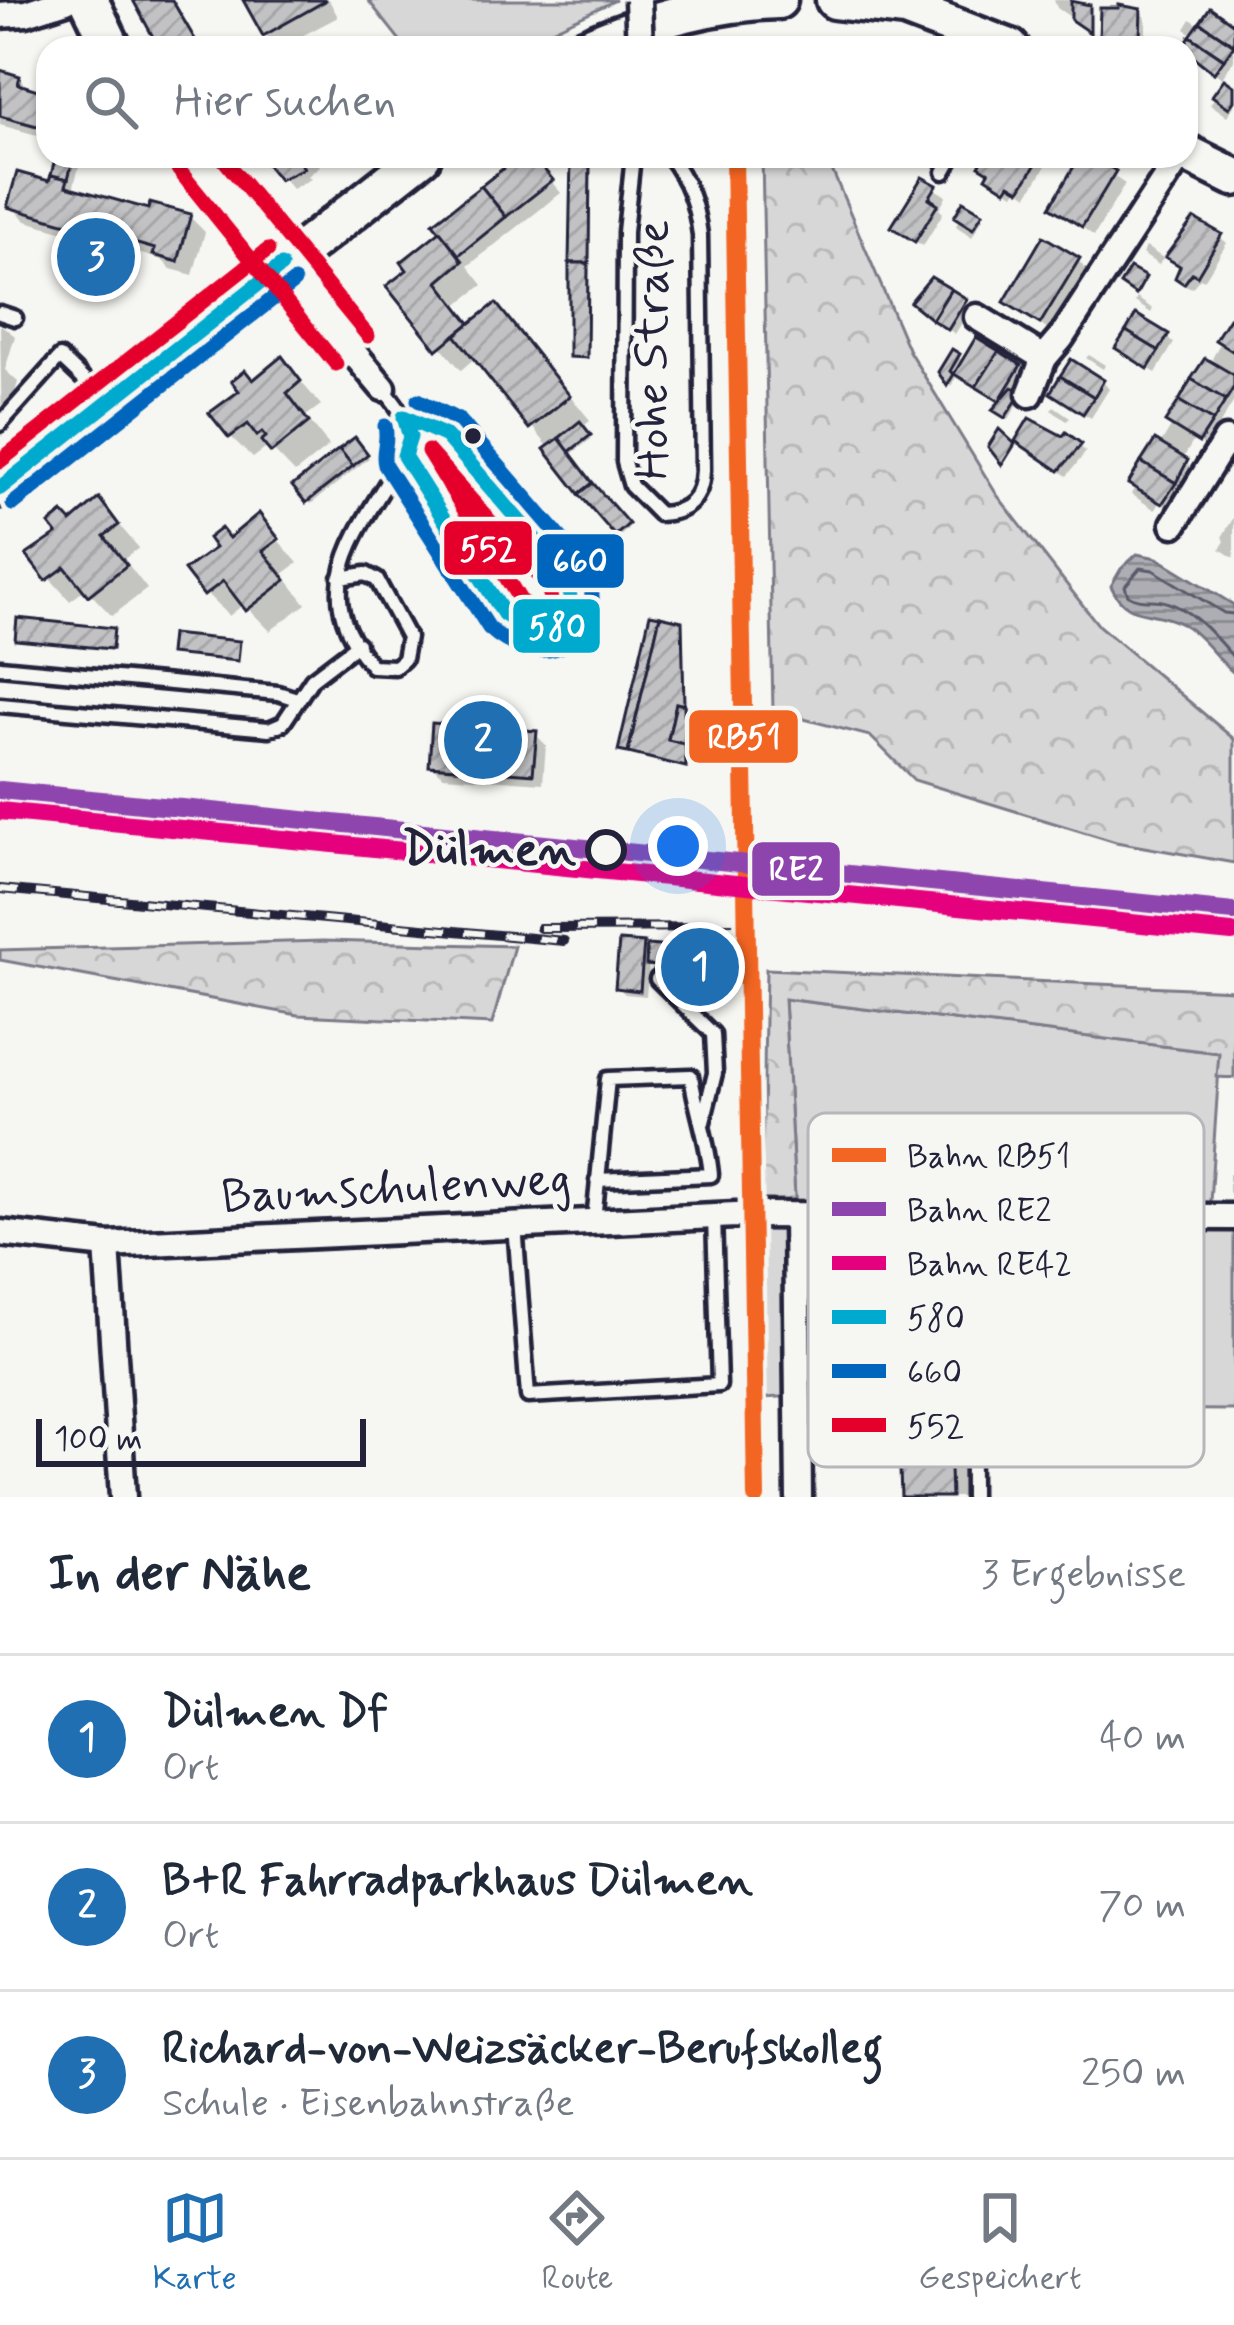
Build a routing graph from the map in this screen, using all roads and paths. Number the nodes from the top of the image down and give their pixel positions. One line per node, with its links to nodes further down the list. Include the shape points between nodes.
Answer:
1 (66, 0): 6 (street)
2 (89, 0): 7 (street)
3 (638, 0): 9 (street, bridge)
4 (778, 0): 8 (street, via 655,20)
5 (835, 0): 10 (street, via 905,8)
6 (0, 15)
7 (106, 36)
8 (615, 36)
9 (640, 36)
10 (978, 36)
11 (1198, 161): 19 (street)
12 (203, 168): 20 (street)
13 (407, 168): 20 (street)
14 (632, 168): 15 (lane, Hohe Straße, via 624,462 631,486 659,514 695,500 704,470 700,235)
15 (676, 168)
16 (946, 168): 18 (lane)
17 (1174, 168): 24 (street)
18 (944, 172)
19 (1234, 177)
20 (281, 266): 25 (street); 27 (street)
21 (0, 314): 23 (lane)
22 (977, 317): 24 (street)
23 (15, 318)
24 (1044, 358): 26 (street)
25 (383, 388): 28 (lane)
26 (1030, 394)
27 (107, 404): 29 (lane, via 60,357); 32 (street)
28 (404, 417): 31 (lane); 31 (lane, via 446,436 568,578 575,592 561,622 547,632 515,627)
29 (0, 424)
30 (1231, 437): 33 (street)
31 (404, 456): 34 (lane, via 355,536)
32 (0, 488)
33 (1174, 524)
34 (340, 578): 35 (lane, via 338,605); 35 (lane, via 376,580 409,648 384,669)
35 (358, 644): 37 (lane)
36 (0, 667): 37 (lane)
37 (298, 699): 38 (lane, via 269,729)
38 (0, 705)
39 (658, 979): 40 (lane, via 713,1034 715,1073)
40 (703, 1123): 41 (lane, via 711,1175); 41 (lane, via 691,1076 608,1079)
41 (597, 1180): 47 (lane)
42 (714, 1216): 43 (street, Baumschulenweg); 47 (street, Baumschulenweg); 48 (lane, via 719,1385 528,1396)
43 (796, 1216): 44 (street, Baumschulenweg); 53 (street)
44 (808, 1216)
45 (1204, 1217): 46 (street, Baumschulenweg)
46 (1234, 1217)
47 (594, 1221): 48 (street, Baumschulenweg)
48 (515, 1224): 50 (street, Baumschulenweg)
49 (0, 1233): 50 (street, Baumschulenweg)
50 (106, 1245): 52 (street)
51 (972, 1467): 54 (lane)
52 (122, 1497)
53 (800, 1497)
54 (972, 1497)

